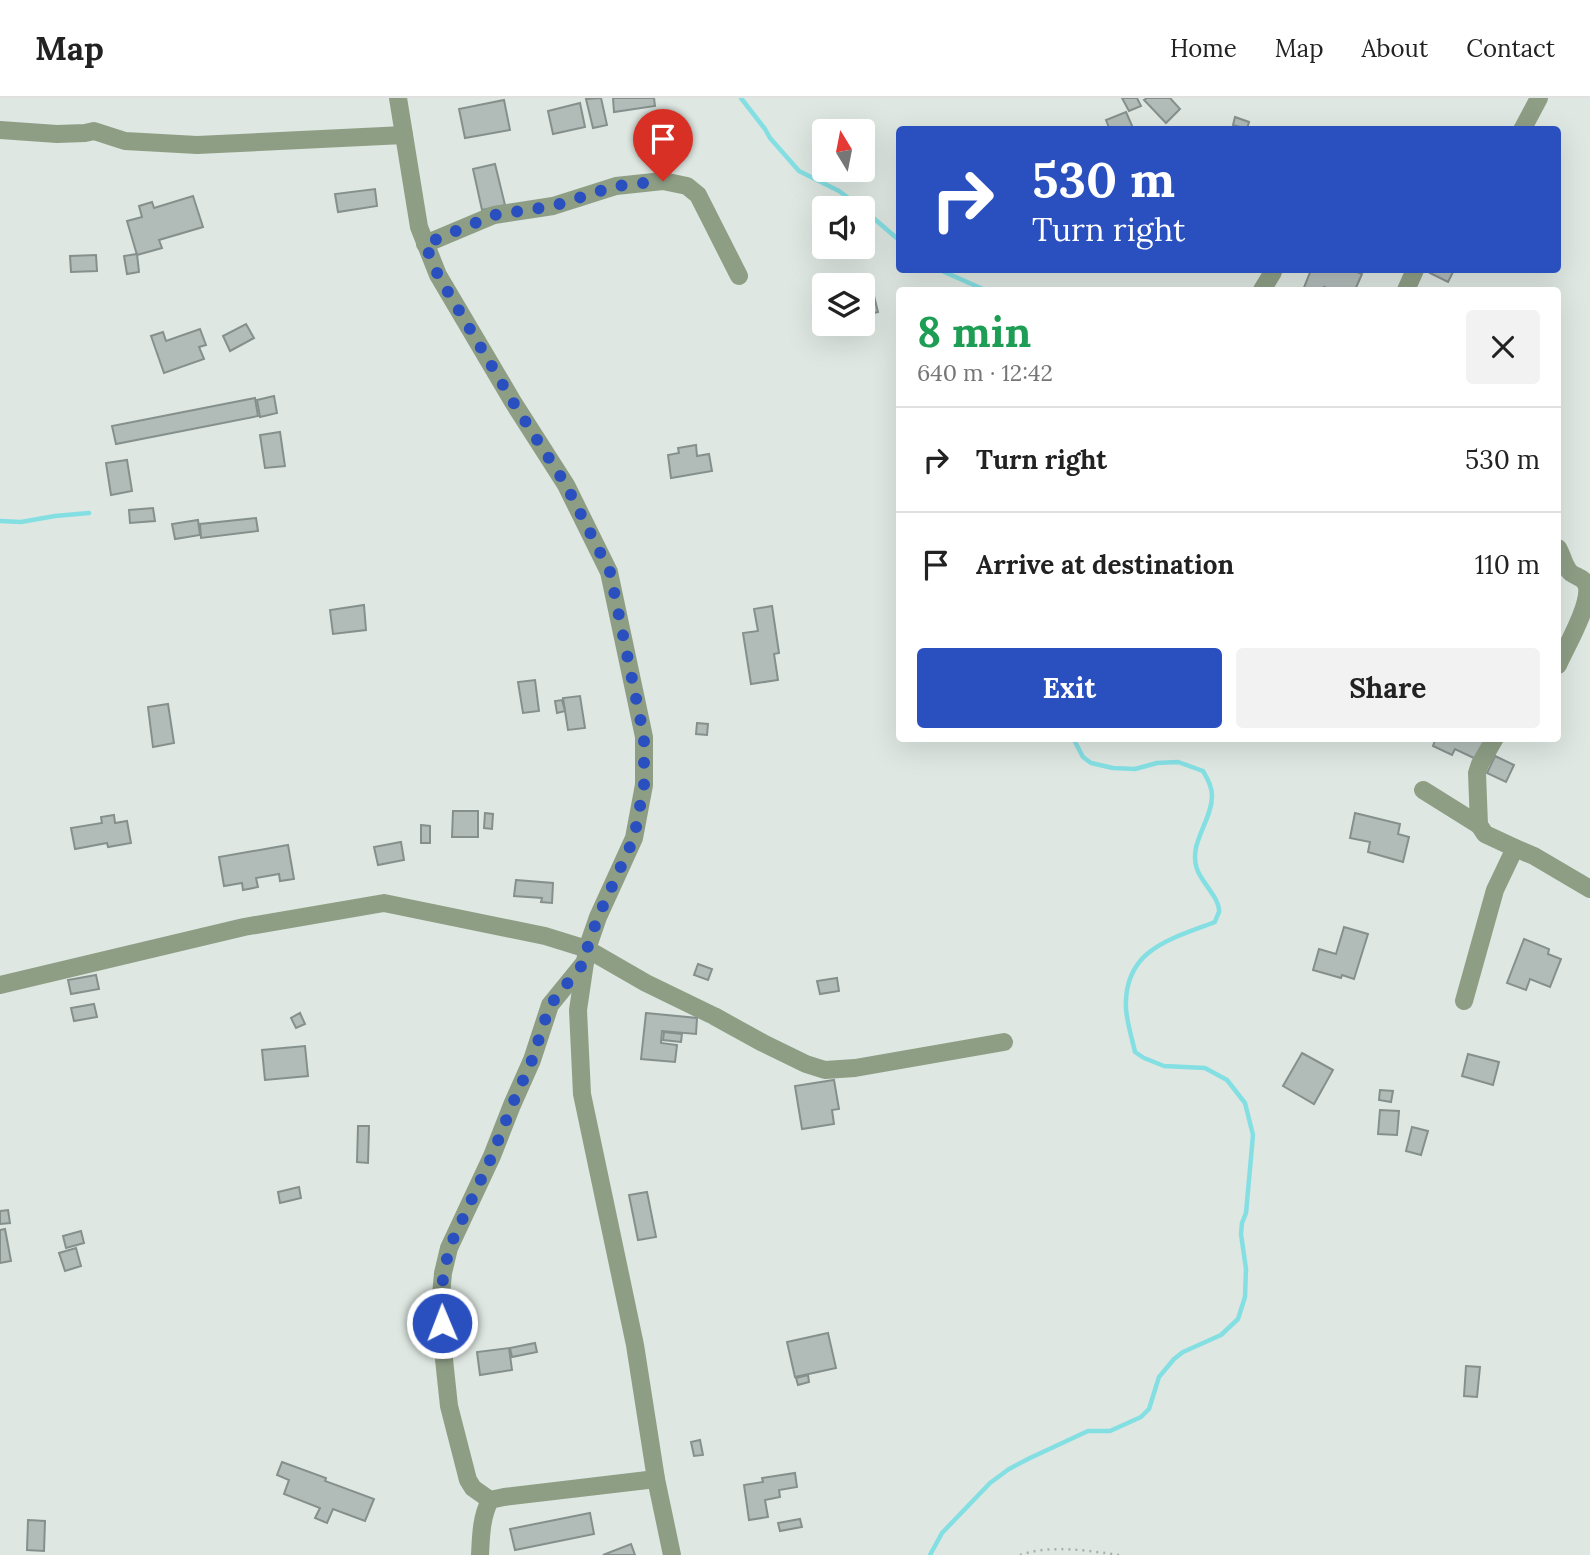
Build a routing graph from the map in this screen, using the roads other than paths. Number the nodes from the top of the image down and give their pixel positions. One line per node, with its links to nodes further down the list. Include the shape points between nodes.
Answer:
1 (398, 98): 5 (street)
2 (1539, 98): 3 (street)
3 (1524, 126)
4 (0, 130): 5 (street, via 94,131 125,141 197,145)
5 (404, 135): 6 (street)
6 (425, 244): 7 (street, via 494,215 553,206 616,186 663,181 687,186 698,195); 15 (street, via 438,275 566,485 610,572 644,737 644,785 634,838 598,917)
7 (739, 276)
8 (1561, 555): 9 (street, via 1571,573 1588,587 1588,597)
9 (1561, 659)
10 (1493, 742): 12 (street, via 1476,773)
11 (1423, 790): 12 (street)
12 (1479, 825): 13 (street, via 1485,834)
13 (1515, 848): 14 (street); 17 (street, via 1495,890)
14 (1590, 889)
15 (587, 954): 16 (street, via 545,936 384,904 244,927); 18 (street, via 825,1070); 19 (street, via 578,1010 582,1094 635,1345); 20 (street, via 550,1005 532,1060 449,1248 443,1273 440,1295 449,1406 468,1480)
16 (0, 985)
17 (1464, 1001)
18 (1004, 1042)
19 (656, 1479): 20 (street); 22 (street)
20 (490, 1500): 21 (street, via 482,1524)
21 (480, 1555)
22 (672, 1555)

